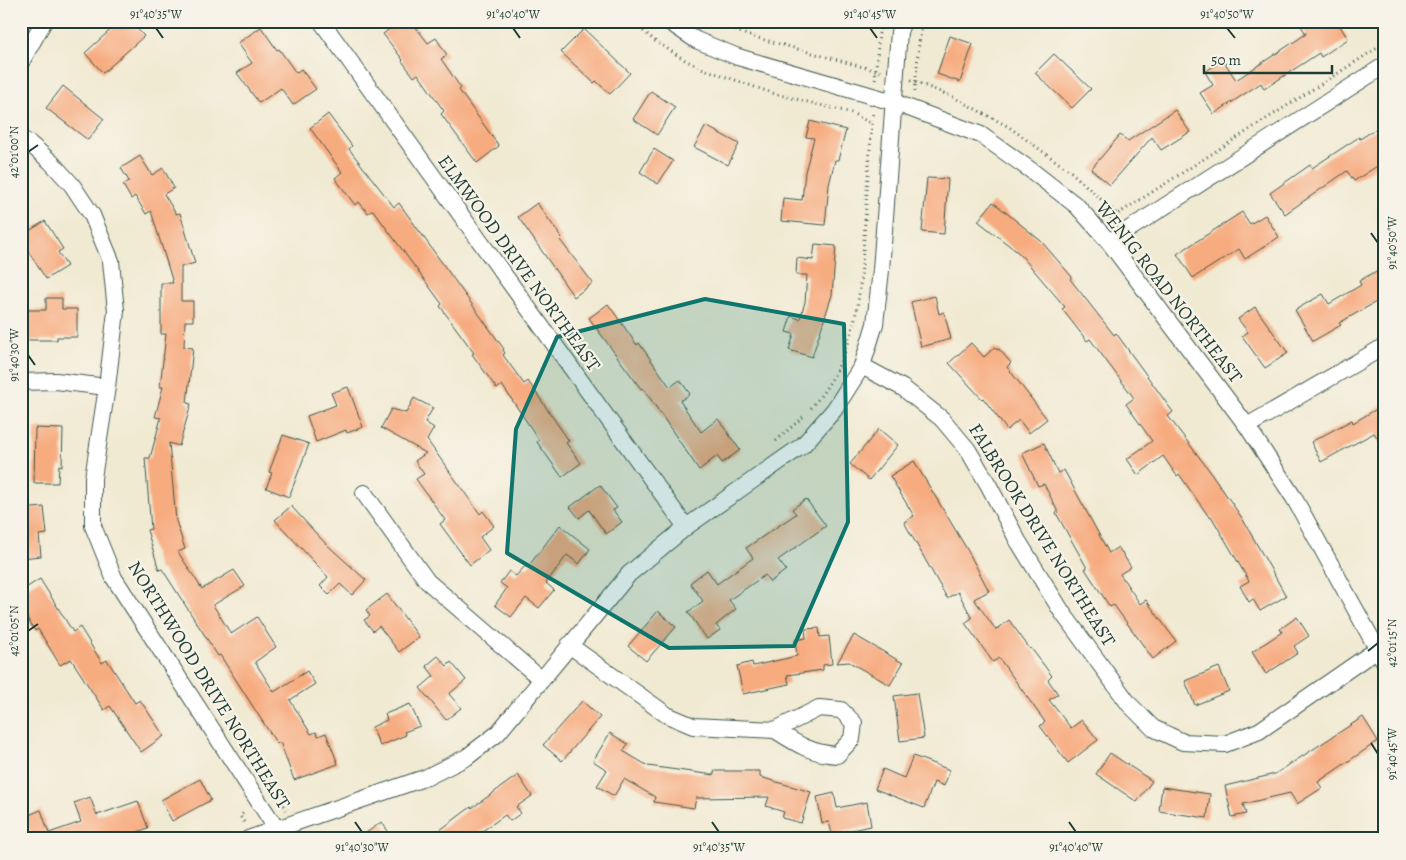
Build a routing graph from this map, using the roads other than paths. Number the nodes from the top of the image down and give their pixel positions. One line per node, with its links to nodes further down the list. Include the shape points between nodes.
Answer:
1 (44, 21): 5 (street)
2 (321, 21): 16 (street, ELMWOOD DRIVE NORTHEAST)
3 (668, 21): 7 (street, WENIG ROAD NORTHEAST, via 696,40 738,57)
4 (903, 21): 7 (street, via 899,32)
5 (21, 62)
6 (1385, 65): 9 (street)
7 (894, 102): 9 (street, WENIG ROAD NORTHEAST, via 981,135 1077,206); 11 (street, via 875,324)
8 (21, 139): 13 (street, NORTHWOOD DRIVE NORTHEAST, via 51,162 72,185 92,215 111,261 116,311)
9 (1108, 242): 14 (street, WENIG ROAD NORTHEAST)
10 (1385, 346): 14 (street)
11 (862, 366): 16 (street, via 834,410 803,445); 18 (street, FALBROOK DRIVE NORTHEAST, via 903,388 942,419 968,450 1062,612 1129,704 1153,728 1184,742 1225,744 1259,731)
12 (21, 382): 13 (street, via 56,381)
13 (107, 387): 21 (street, NORTHWOOD DRIVE NORTHEAST, via 93,478 93,526 114,578)
14 (1247, 426): 18 (street, WENIG ROAD NORTHEAST, via 1294,498)
15 (364, 493): 19 (street, via 427,581)
16 (686, 528): 17 (street, via 629,574)
17 (570, 646): 19 (street); 20 (street, via 668,715 693,726)
18 (1382, 652)
19 (542, 680): 21 (street, via 497,734 467,757 427,777)
20 (775, 730)
21 (280, 834): 22 (street)
22 (248, 839)

